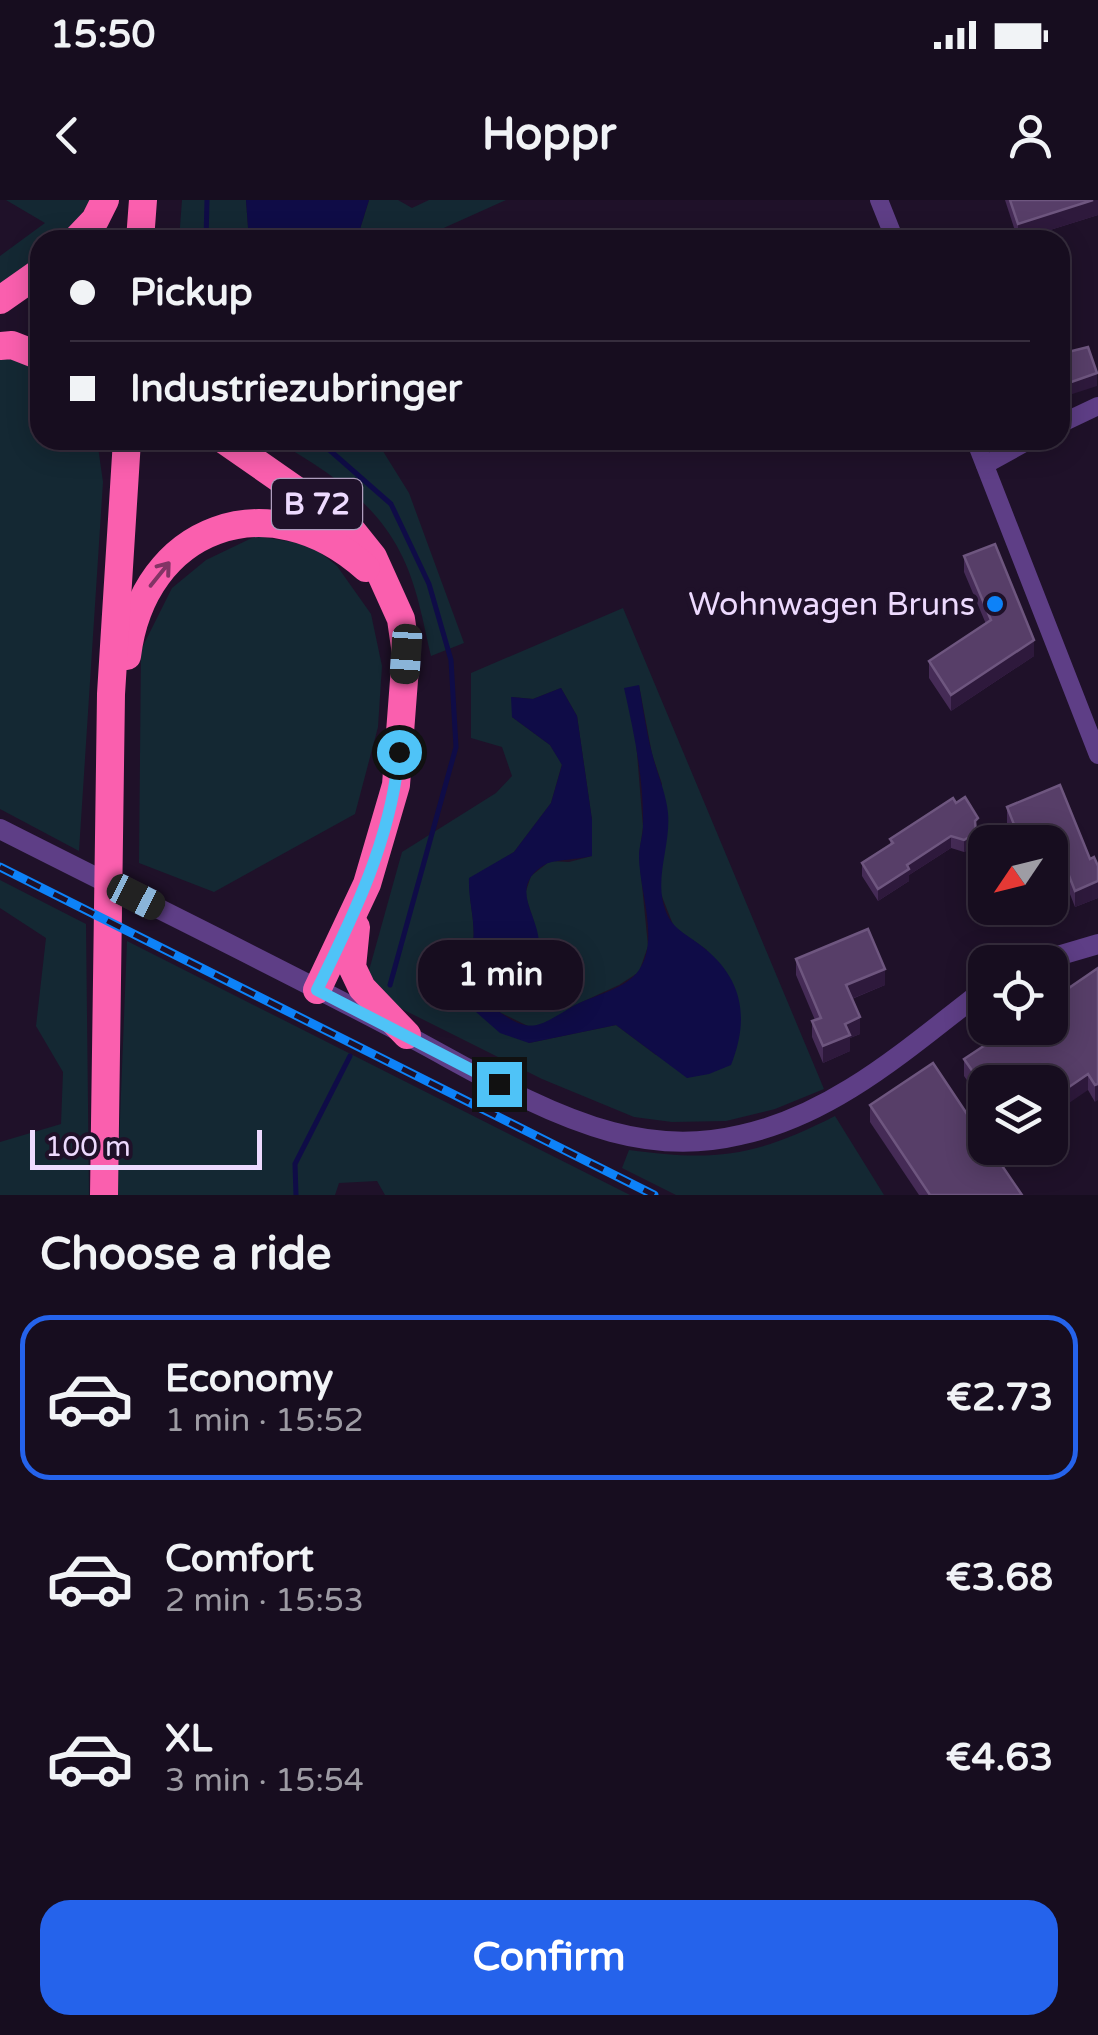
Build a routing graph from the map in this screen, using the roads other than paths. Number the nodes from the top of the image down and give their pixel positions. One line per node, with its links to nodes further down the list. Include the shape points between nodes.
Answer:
1 (105, 200): 4 (highway)
2 (143, 200): 5 (highway)
3 (879, 200): 6 (street)
4 (86, 230)
5 (141, 230)
6 (891, 230)
7 (30, 279): 8 (highway)
8 (0, 300)
9 (0, 346): 10 (highway)
10 (30, 352)
11 (1098, 406): 12 (street)
12 (1070, 419)
13 (108, 450): 19 (highway, via 108,486)
14 (126, 450): 19 (highway)
15 (238, 450): 20 (highway, B 72, via 349,527 373,557)
16 (979, 450): 18 (street)
17 (1012, 450): 18 (street)
18 (984, 465): 22 (street)
19 (120, 526): 21 (highway)
20 (387, 590): 21 (highway, one-way to 20, via 125,672 130,628 146,590 168,562 222,528 283,523 313,532 347,551); 24 (highway, via 401,618 406,654 396,785)
21 (111, 694): 30 (highway)
22 (1098, 755)
23 (0, 830): 27 (street)
24 (358, 906): 27 (highway); 29 (highway, via 352,968)
25 (1098, 944): 26 (street)
26 (1068, 953)
27 (317, 990): 29 (street)
28 (968, 1002): 29 (street, via 832,1101 780,1125 715,1140 653,1140 594,1126)
29 (407, 1035)
30 (104, 1195)

